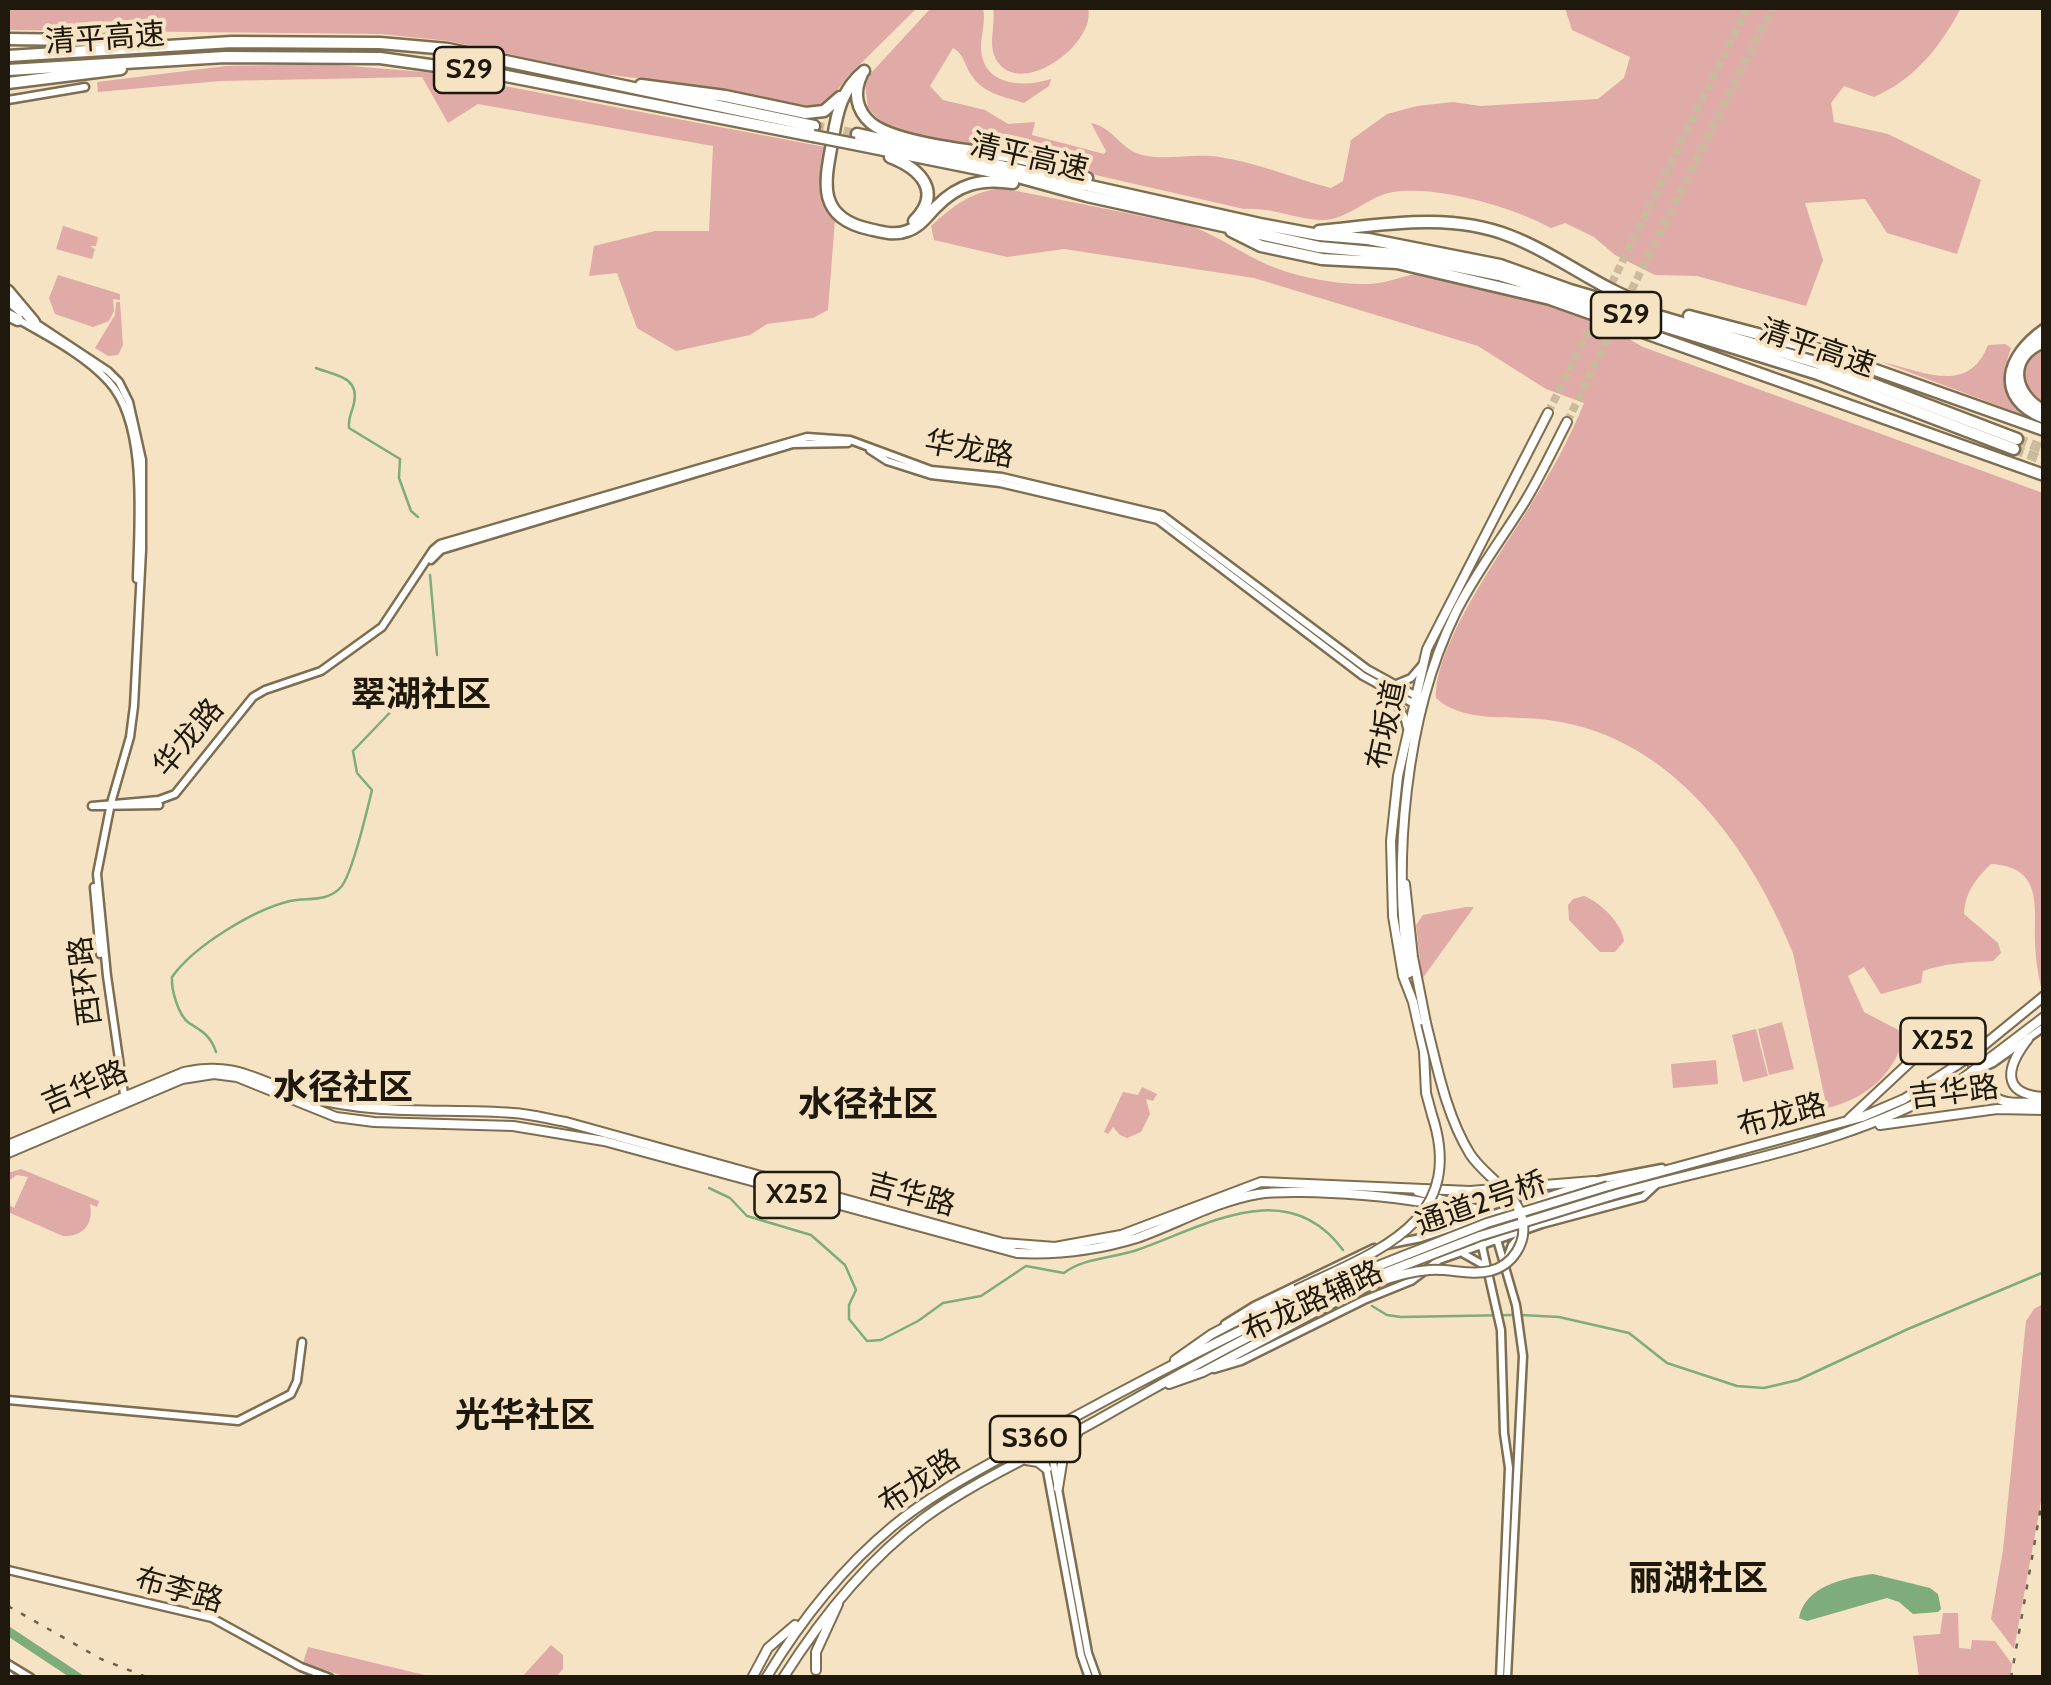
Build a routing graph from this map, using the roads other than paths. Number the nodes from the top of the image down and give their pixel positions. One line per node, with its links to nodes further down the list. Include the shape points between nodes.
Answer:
1 (8, 39): 2 (highway)
2 (232, 42): 3 (highway, 清平高速 / S29); 8 (highway, 清平高速 / S29, via 347,41 448,50)
3 (8, 56)
4 (225, 57): 5 (highway, 清平高速 / S29); 9 (highway); 12 (highway, 清平高速 / S29, via 438,64)
5 (8, 70)
6 (864, 70): 7 (highway); 13 (highway, via 842,114 834,198 862,222 895,228 914,221 928,195 918,173); 15 (highway, via 858,104 881,129 1023,160)
7 (853, 80): 8 (highway, via 834,104 813,113); 14 (highway, via 838,112 826,181 831,206 850,223 907,232 958,188 984,181)
8 (594, 82): 12 (highway, 清平高速 / S29)
9 (8, 83)
10 (85, 87): 11 (street)
11 (8, 100)
12 (813, 131): 13 (highway, 清平高速 / S29, bridge)
13 (855, 139): 14 (highway, 清平高速 / S29); 15 (highway, 清平高速 / S29)
14 (1087, 196): 16 (highway, 清平高速 / S29)
15 (1174, 205): 17 (highway, 清平高速 / S29)
16 (1226, 228): 17 (highway, 清平高速 / S29, via 1508,278 1818,374 2016,444 1815,362 1514,270); 28 (highway, via 1250,242 1306,256 1398,262 1550,299)
17 (1303, 232): 27 (highway, via 1428,221 1504,234 1644,303 1819,350)
18 (8, 291): 21 (highway)
19 (8, 302): 21 (street, 西环路)
20 (11, 315): 34 (street, 西环路, via 108,381 133,436 138,535 130,705)
21 (34, 322): 34 (street, 西环路, via 120,382 142,460 134,706)
22 (2044, 330): 25 (highway, via 2019,352 2010,379 2020,402)
23 (2044, 342): 25 (highway, via 2024,354 2017,372 2022,393)
24 (1548, 413): 29 (main road, 布坂道, via 1441,616)
25 (2044, 414)
26 (1567, 422): 32 (main road, 布坂道, via 1456,612)
27 (2044, 430)
28 (2044, 475)
29 (1424, 663): 30 (street); 31 (main road, 布坂道)
30 (1390, 688): 31 (street); 33 (street); 34 (street, 华龙路, via 1363,676 1158,520 1000,482 931,476 869,450 793,444 438,551 384,630 322,674 255,700 174,800); 34 (street, 华龙路, via 1162,515 1002,477 931,470 828,437 792,439 440,544 386,624 321,671 253,697 176,794)
31 (1414, 700): 32 (street); 33 (main road, 布坂道)
32 (1426, 704): 35 (main road, 布坂道, via 1404,818)
33 (1407, 728): 36 (main road, 布坂道, via 1391,841 1393,916)
34 (108, 805): 43 (street, 西环路, via 98,874)
35 (1403, 880): 36 (main road, 布坂道); 68 (main road, bridge, via 1442,1082 1468,1152 1520,1211 1520,1247 1494,1270 1404,1274)
36 (1406, 975): 66 (main road, 布坂道, bridge, via 1440,1170 1420,1218 1389,1244)
37 (2044, 996): 46 (main road, 布龙路 / S360, bridge, via 1904,1099)
38 (2044, 1016): 41 (main road, S360)
39 (2044, 1027): 40 (street)
40 (2028, 1039): 41 (street); 44 (main road, via 2014,1058 2012,1083)
41 (1991, 1061): 47 (main road, S360, bridge)
42 (1989, 1089): 44 (main road, 吉华路 / X252, via 2001,1100); 45 (main road); 46 (main road, 吉华路 / X252, via 1964,1050 1938,1042)
43 (124, 1098): 48 (main road, 吉华路 / X252); 49 (main road, 吉华路 / X252); 53 (main road, 吉华路 / X252, via 184,1072 226,1067 340,1106 516,1113 1028,1247 1120,1235 1261,1182); 55 (main road, 吉华路 / X252, via 198,1075 237,1077 336,1117 512,1126 604,1141 1016,1253 1100,1247 1269,1192)
44 (2044, 1103): 45 (main road, 吉华路)
45 (1997, 1109): 47 (main road, 吉华路)
46 (1845, 1122): 50 (main road, 布龙路 / S360)
47 (1871, 1126): 52 (main road, 布龙路 / S360)
48 (8, 1144)
49 (8, 1154)
50 (1702, 1161): 51 (street, 吉华路 / X252); 54 (main road, 布龙路 / S360)
51 (1594, 1181): 53 (main road, 吉华路 / X252); 56 (street, 布龙路辅路)
52 (1660, 1182): 54 (main road, 布龙路 / S360); 58 (street, 布龙路辅路, via 1644,1198)
53 (1406, 1190): 56 (street)
54 (1609, 1191): 65 (main road, 通道2号桥 / S360, bridge, via 1487,1223)
55 (1418, 1202): 57 (main road, 吉华路 / X252, via 1452,1209); 59 (street, via 1432,1218)
56 (1490, 1214): 57 (street, 布龙路辅路); 60 (street)
57 (1469, 1221): 59 (street, 布龙路辅路); 61 (main road)
58 (1529, 1229): 60 (street, 布龙路辅路); 64 (street, via 1512,1245)
59 (1428, 1236): 66 (street, 布龙路辅路, via 1350,1258)
60 (1499, 1240): 61 (street, 布龙路辅路); 64 (street)
61 (1482, 1246): 62 (street, 布龙路辅路); 63 (street)
62 (1458, 1254): 63 (street); 68 (street, 布龙路辅路, via 1241,1361)
63 (1488, 1267): 90 (street, via 1501,1330 1509,1468)
64 (1506, 1268): 90 (street, via 1520,1328 1522,1422)
65 (1330, 1292): 69 (main road, 布龙路 / S360); 70 (main road, 布龙路 / S360)
66 (1212, 1334): 69 (main road, 布坂道)
67 (302, 1342): 71 (street, via 290,1394 238,1421)
68 (1203, 1372): 70 (main road)
69 (1158, 1373): 79 (main road, 布龙路 / S360, via 919,1506 866,1550)
70 (1155, 1388): 72 (main road, 布龙路 / S360)
71 (8, 1400)
72 (1079, 1431): 73 (main road, 布龙路 / S360); 76 (main road, via 1063,1457)
73 (1047, 1447): 74 (main road, 布龙路 / S360); 75 (street); 76 (street)
74 (1022, 1461): 75 (main road); 78 (main road, 布龙路 / S360, via 920,1521)
75 (1047, 1469): 88 (street)
76 (1058, 1488): 89 (street)
77 (8, 1570): 84 (street, 布李路, via 212,1618)
78 (845, 1593): 80 (main road, 布龙路 / S360); 82 (main road, via 816,1652)
79 (806, 1615): 85 (main road, via 768,1648); 86 (main road, 布龙路 / S360)
80 (798, 1655): 82 (main road, via 809,1656); 87 (main road, S360)
81 (8, 1664): 83 (street)
82 (818, 1674)
83 (31, 1678)
84 (330, 1678)
85 (752, 1678)
86 (766, 1678)
87 (783, 1678)
88 (1089, 1678)
89 (1097, 1678)
90 (1503, 1678)

